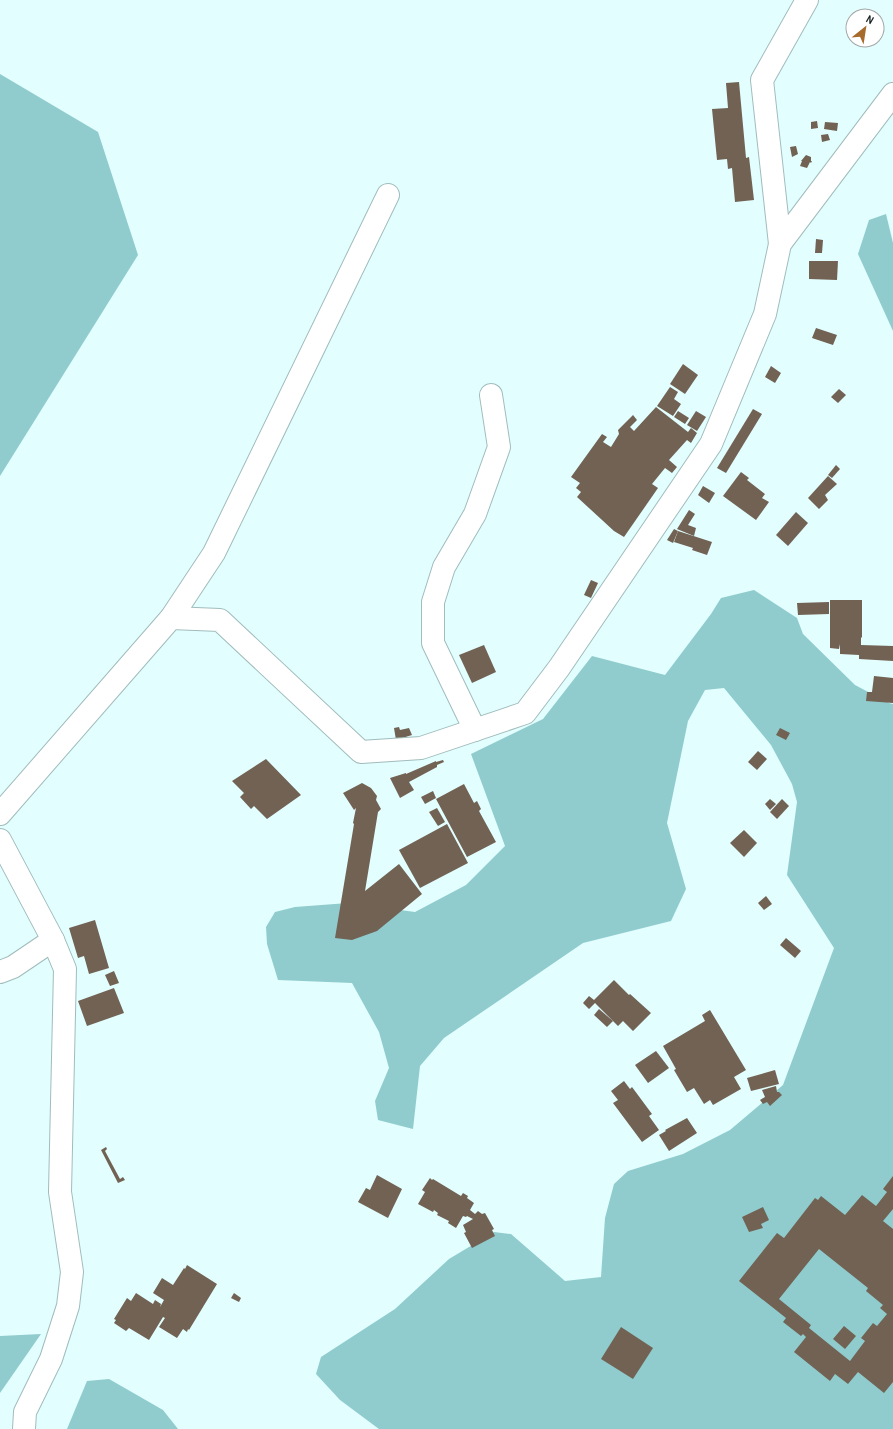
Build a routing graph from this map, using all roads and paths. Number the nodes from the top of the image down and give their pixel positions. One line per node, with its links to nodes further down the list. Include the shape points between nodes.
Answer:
1 (807, 0): 4 (street, via 762,80)
2 (893, 94): 4 (street)
3 (388, 195): 6 (street, via 214,553)
4 (780, 244): 7 (street, via 765,314 712,444 559,668 525,713)
5 (491, 395): 7 (street, via 499,447 475,514 444,567 433,602 433,643)
6 (171, 618): 7 (street, via 220,620 361,752 421,748); 8 (street)
7 (475, 730)
8 (0, 814)
9 (0, 840): 10 (street)
10 (53, 940): 11 (street, via 13,967); 12 (street, via 64,969 60,1192 72,1272 68,1306 51,1359 25,1412)
11 (0, 972)
12 (24, 1429)

